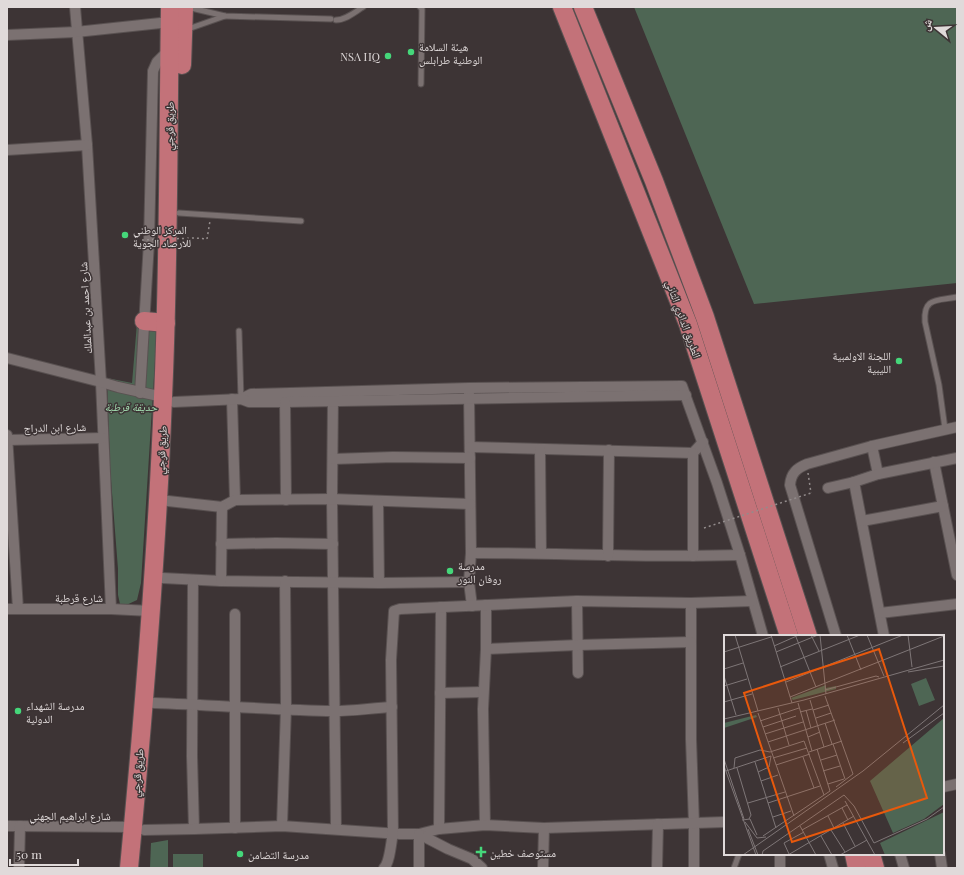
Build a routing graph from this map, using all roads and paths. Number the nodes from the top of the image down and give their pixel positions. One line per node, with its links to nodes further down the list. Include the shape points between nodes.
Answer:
1 (75, 7): 11 (street, شارع احمد بن عبدالملك)
2 (185, 7): 8 (lane); 10 (highway, طريق قرجي)
3 (363, 7): 9 (lane, via 340,20)
4 (420, 7): 15 (lane)
5 (561, 7): 95 (highway, الطريق الدائري الثاني, via 688,324)
6 (583, 7): 13 (highway, الطريق الدائري الثاني)
7 (587, 7): 13 (highway)
8 (209, 10): 9 (lane)
9 (225, 16): 10 (lane)
10 (174, 20): 11 (street); 14 (highway, طريق قرجي); 18 (highway, طريق قرجي)
11 (76, 32): 12 (street); 16 (street, شارع احمد بن عبدالملك)
12 (7, 35)
13 (595, 36): 96 (highway, الطريق الدائري الثاني, via 654,181 705,317)
14 (170, 49): 23 (street, via 157,62 153,71 149,242); 24 (highway, طريق قرجي)
15 (421, 84)
16 (87, 145): 17 (street); 27 (street, شارع احمد بن عبدالملك)
17 (7, 150)
18 (180, 212): 19 (lane); 34 (highway, طريق قرجي, via 178,325)
19 (301, 221)
20 (209, 230): 21 (path, bridge, via 207,239)
21 (142, 240)
22 (957, 297): 37 (lane, via 929,303 924,312)
23 (144, 321): 24 (highway); 30 (street)
24 (166, 323): 34 (highway, طريق قرجي)
25 (239, 331): 32 (lane)
26 (7, 358): 27 (street)
27 (101, 382): 30 (street); 39 (street, شارع احمد بن عبدالملك)
28 (469, 388): 29 (street); 31 (street); 33 (street)
29 (684, 391): 33 (street); 41 (street)
30 (140, 393): 34 (street)
31 (333, 397): 32 (street, via 251,394); 33 (street); 35 (street); 49 (street)
32 (237, 399): 34 (street); 35 (street, via 249,402); 56 (street)
33 (470, 399): 43 (street)
34 (169, 400): 58 (highway, طريق قرجي); 91 (highway, طريق قرجي)
35 (284, 402): 57 (street)
36 (957, 427): 37 (street)
37 (945, 429): 42 (street)
38 (7, 435): 40 (street)
39 (103, 438): 40 (street, شارع ابن الدراج); 90 (street, شارع احمد بن عبدالملك)
40 (7, 440): 89 (street)
41 (702, 442): 46 (street); 70 (street)
42 (872, 446): 51 (street); 52 (street)
43 (470, 447): 44 (street); 47 (street)
44 (540, 449): 45 (street); 69 (street)
45 (609, 450): 46 (street); 71 (street)
46 (693, 452): 72 (street)
47 (470, 458): 49 (street); 60 (street)
48 (957, 458): 50 (street)
49 (333, 459): 55 (street)
50 (934, 462): 52 (street); 61 (street)
51 (807, 464): 64 (path, bridge, via 811,493); 97 (street, via 798,468 790,479 790,484)
52 (878, 474): 53 (street)
53 (854, 482): 54 (street); 63 (street)
54 (828, 488)
55 (332, 499): 57 (street); 59 (street); 67 (street)
56 (235, 500): 57 (street); 62 (street)
57 (286, 500)
58 (168, 501): 62 (street); 74 (highway, طريق قرجي)
59 (378, 501): 60 (street); 80 (street)
60 (470, 504): 68 (street)
61 (943, 506): 63 (street); 65 (street)
62 (222, 507): 66 (street)
63 (862, 521): 92 (street)
64 (704, 528)
65 (953, 537): 73 (street)
66 (221, 544): 67 (street); 76 (street)
67 (334, 544): 78 (street)
68 (471, 553): 69 (street); 79 (street)
69 (541, 553): 71 (street)
70 (740, 555): 72 (street); 82 (street)
71 (608, 556): 72 (street)
72 (693, 556)
73 (957, 575)
74 (162, 578): 75 (street); 105 (highway, طريق قرجي)
75 (193, 580): 76 (street); 106 (street)
76 (221, 581): 77 (street)
77 (285, 581): 78 (street); 109 (street)
78 (333, 582): 80 (street); 110 (street)
79 (470, 582): 80 (street); 86 (street)
80 (379, 583)
81 (577, 601): 83 (street); 85 (street); 100 (street)
82 (752, 601): 83 (street); 94 (street)
83 (692, 603): 99 (street)
84 (957, 604): 92 (street)
85 (486, 605): 86 (street); 101 (street)
86 (472, 606): 87 (street)
87 (441, 607): 104 (street); 107 (street, via 400,609 394,612)
88 (7, 609): 89 (street, شارع قرطبة)
89 (18, 609): 90 (street, شارع قرطبة)
90 (111, 609): 91 (street, شارع قرطبة)
91 (151, 611): 120 (highway, طريق قرجي)
92 (880, 612): 98 (street)
93 (235, 614): 108 (street)
94 (763, 635)
95 (789, 635)
96 (808, 635)
97 (836, 635)
98 (884, 635)
99 (691, 642): 100 (street); 115 (street)
100 (578, 645): 101 (street); 102 (street)
101 (486, 649): 103 (street)
102 (578, 673)
103 (483, 692): 104 (street); 116 (street)
104 (440, 693): 125 (street)
105 (154, 703): 106 (street); 120 (highway, طريق قرجي)
106 (192, 704): 108 (street); 123 (street)
107 (392, 707): 110 (street); 126 (street)
108 (235, 708): 109 (street); 121 (street)
109 (286, 708): 110 (street); 119 (street)
110 (335, 711): 124 (street)
111 (957, 784): 112 (street)
112 (944, 787)
113 (724, 822): 115 (street)
114 (658, 824): 115 (street); 122 (street); 142 (street)
115 (694, 824): 143 (street)
116 (485, 825): 122 (street); 125 (street)
117 (7, 826): 118 (street, شارع ابراهيم الجهني)
118 (20, 826): 120 (street, شارع ابراهيم الجهني); 135 (street)
119 (282, 826): 121 (street, شارع ابراهيم الجهني); 124 (street, شارع ابراهيم الجهني)
120 (138, 828): 123 (street, شارع ابراهيم الجهني); 136 (highway, طريق قرجي); 137 (highway, طريق قرجي)
121 (235, 828): 123 (street, شارع ابراهيم الجهني)
122 (544, 828): 141 (street)
123 (194, 829)
124 (336, 829): 126 (street, شارع ابراهيم الجهني)
125 (438, 829): 127 (street)
126 (393, 833): 127 (street, شارع ابراهيم الجهني); 138 (street)
127 (419, 834): 139 (street); 140 (street, via 472,859)
128 (739, 855): 144 (lane)
129 (780, 855): 145 (street)
130 (829, 855): 146 (street)
131 (854, 855): 147 (highway)
132 (871, 855): 148 (highway)
133 (900, 855): 149 (street)
134 (940, 855): 150 (street)
135 (20, 868)
136 (129, 868)
137 (140, 868)
138 (384, 868)
139 (419, 868)
140 (482, 868)
141 (543, 868)
142 (657, 868)
143 (694, 868)
144 (734, 868)
145 (780, 868)
146 (833, 868)
147 (857, 868)
148 (874, 868)
149 (904, 868)
150 (942, 868)

